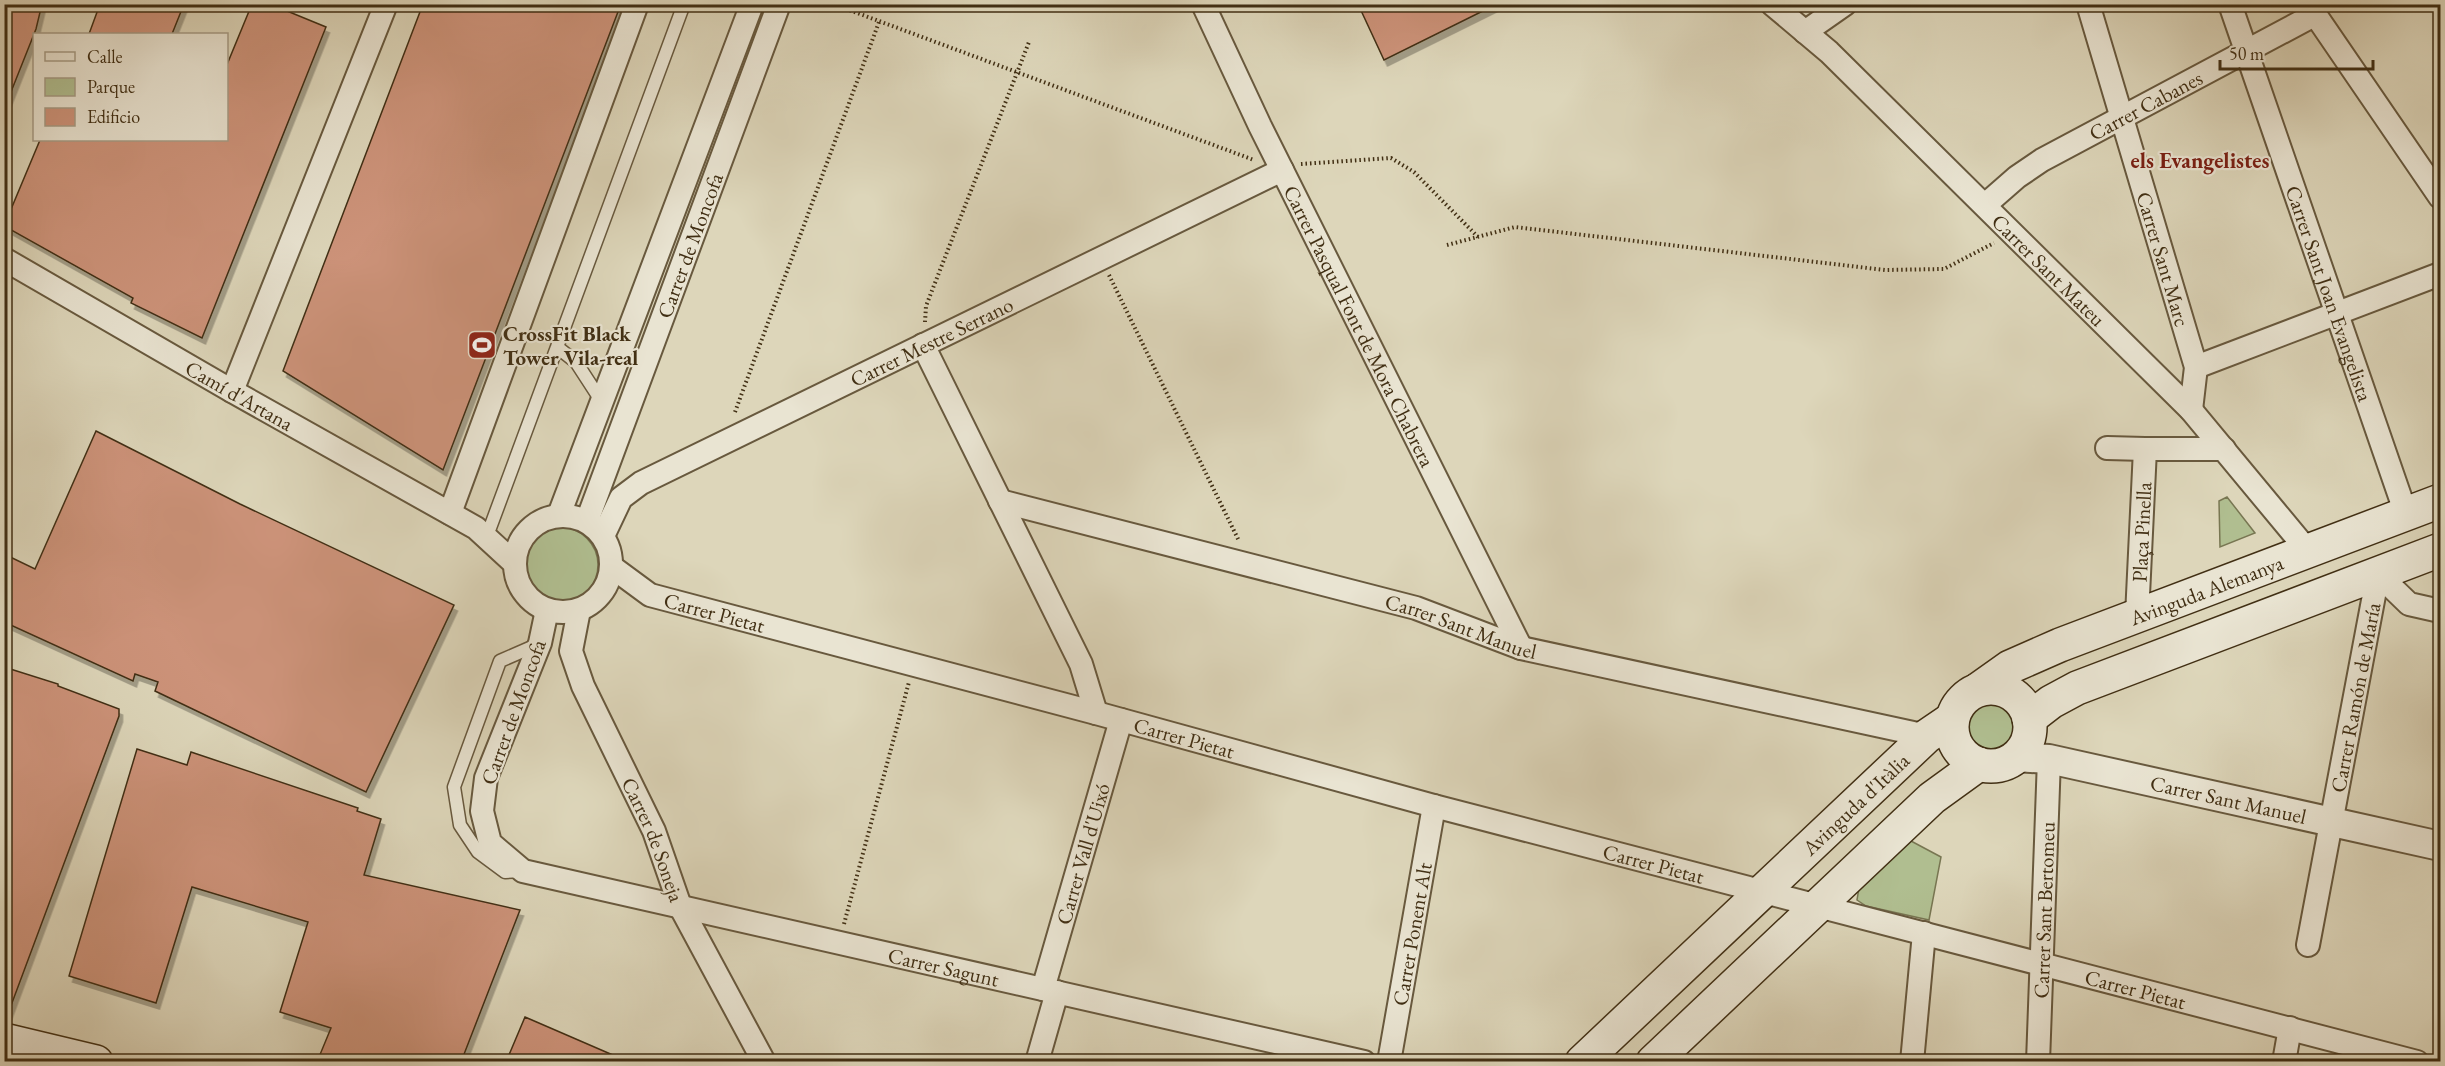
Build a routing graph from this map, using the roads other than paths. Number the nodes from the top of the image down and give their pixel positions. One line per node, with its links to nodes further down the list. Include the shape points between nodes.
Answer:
1 (386, 4): 24 (street)
2 (637, 4): 32 (street)
3 (684, 4): 22 (lane)
4 (752, 4): 25 (street, Carrer de Moncofa)
5 (779, 4): 36 (street, Carrer de Moncofa)
6 (1203, 4): 15 (street, Carrer Pasqual Font de Mora Chabrera)
7 (1772, 4): 12 (street, Carrer Sant Mateu)
8 (1845, 4): 12 (street)
9 (2088, 4): 14 (street, Carrer Sant Marc)
10 (2230, 4): 13 (street, Carrer Sant Joan Evangelista)
11 (2311, 10): 13 (street, Carrer Cabanes); 16 (street)
12 (1805, 32): 17 (street, Carrer Sant Mateu)
13 (2247, 52): 14 (street, Carrer Cabanes); 20 (street, Carrer Sant Joan Evangelista)
14 (2122, 118): 17 (street, Carrer Cabanes, via 2042,160); 23 (street, Carrer Sant Marc)
15 (1282, 170): 21 (street, Carrer Mestre Serrano); 48 (street, Carrer Pasqual Font de Mora Chabrera)
16 (2440, 196)
17 (1985, 205): 26 (street, Carrer Sant Mateu)
18 (4, 259): 24 (street, Camí d'Artana)
19 (2440, 274): 20 (street)
20 (2337, 313): 23 (street); 33 (street, Carrer Sant Joan Evangelista)
21 (923, 345): 30 (street); 36 (street, Carrer Mestre Serrano, via 641,483 621,498)
22 (556, 347): 25 (lane, via 576,362); 35 (lane)
23 (2196, 367): 26 (street, Carrer Sant Marc)
24 (232, 392): 32 (street, Camí d'Artana)
25 (602, 402): 34 (street, Carrer de Moncofa)
26 (2191, 410): 29 (street, Carrer Sant Mateu)
27 (2107, 448): 28 (street)
28 (2145, 449): 29 (street); 46 (street, Plaça Pinella)
29 (2224, 449): 38 (street, Carrer Sant Mateu)
30 (999, 501): 48 (street, Carrer Sant Manuel, via 1416,608); 50 (street, via 1081,664)
31 (2440, 501): 33 (main road, Avinguda Alemanya)
32 (450, 513): 35 (street, Camí d'Artana)
33 (2406, 514): 38 (main road, Avinguda Alemanya)
34 (559, 515): 36 (street, via 574,516); 37 (street, via 542,520)
35 (483, 528): 37 (street, Camí d'Artana); 40 (street, Camí d'Artana)
36 (595, 528): 41 (street, via 610,551)
37 (527, 531): 40 (street)
38 (2308, 551): 46 (main road, Avinguda Alemanya)
39 (2439, 554): 42 (main road)
40 (514, 562): 43 (street, via 523,591)
41 (612, 567): 44 (street, via 602,593); 50 (street, Carrer Pietat, via 650,595)
42 (2378, 574): 45 (street, via 2409,604); 51 (main road, via 2077,688); 58 (street, Carrer Ramón de María)
43 (547, 610): 44 (street); 47 (street, Carrer de Moncofa)
44 (579, 610): 62 (street, Carrer de Soneja, via 571,651 583,686 654,831)
45 (2440, 612)
46 (2137, 616): 49 (main road, Avinguda Alemanya, via 2010,667)
47 (540, 643): 60 (street, Carrer de Moncofa, via 486,778 482,811 490,843); 60 (lane, via 500,662 454,787 460,825 478,852 505,872)
48 (1521, 648): 53 (street, Carrer Sant Manuel)
49 (1979, 689): 51 (main road, via 2005,690 2020,702); 53 (main road, via 1962,700)
50 (1096, 713): 52 (street, Carrer Pietat)
51 (2029, 719): 54 (main road, via 2028,740)
52 (1121, 720): 57 (street, Carrer Pietat); 67 (street, Carrer Vall d'Uixó)
53 (1940, 728): 56 (main road, via 1952,730 1955,742 1969,759); 61 (main road, Avinguda d'Itàlia)
54 (2015, 758): 55 (street, Carrer Sant Manuel); 56 (main road, via 1992,766)
55 (2049, 759): 58 (street, Carrer Sant Manuel); 66 (street, Carrer Sant Bertomeu)
56 (1979, 764): 63 (main road, via 1932,798)
57 (1434, 806): 61 (street, Carrer Pietat); 74 (street, Carrer Ponent Alt)
58 (2331, 822): 59 (street, Carrer Sant Manuel); 65 (street, Carrer Ramón de María)
59 (2440, 846)
60 (523, 871): 62 (street, Carrer Sagunt)
61 (1763, 891): 63 (street); 75 (main road, Avinguda d'Itàlia)
62 (680, 906): 67 (street, Carrer Sagunt); 71 (street, Carrer de Soneja)
63 (1817, 906): 64 (street, Carrer Pietat); 76 (main road)
64 (1923, 933): 66 (street, Carrer Pietat); 77 (street)
65 (2308, 945)
66 (2041, 964): 68 (street, Carrer Pietat); 78 (street, Carrer Sant Bertomeu)
67 (1050, 990): 72 (street, Carrer Vall d'Uixó); 73 (street, Carrer Sagunt)
68 (2290, 1028): 79 (street); 80 (street, Carrer Pietat)
69 (4, 1040): 70 (main road)
70 (96, 1062)
71 (764, 1062)
72 (1037, 1062)
73 (1364, 1062)
74 (1389, 1062)
75 (1582, 1062)
76 (1653, 1062)
77 (1912, 1062)
78 (2038, 1062)
79 (2284, 1062)
80 (2417, 1062)

